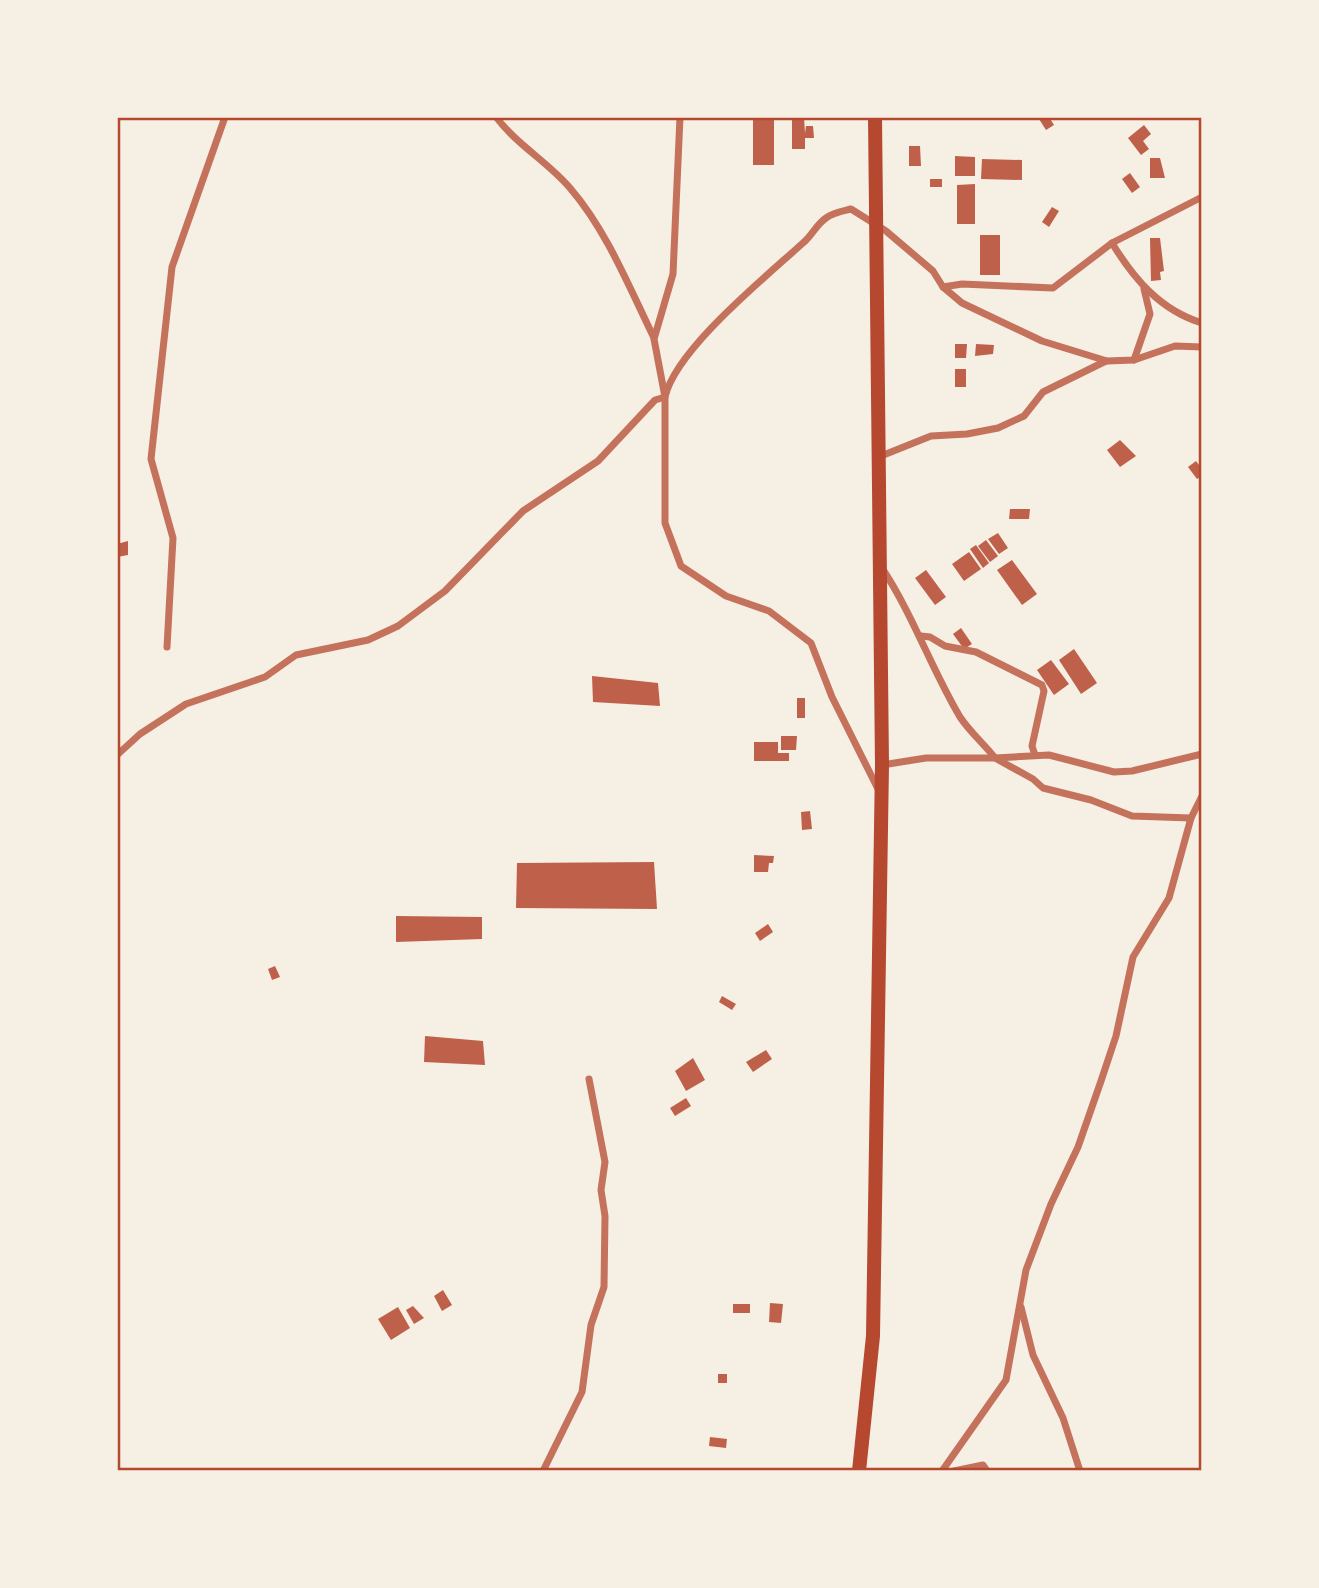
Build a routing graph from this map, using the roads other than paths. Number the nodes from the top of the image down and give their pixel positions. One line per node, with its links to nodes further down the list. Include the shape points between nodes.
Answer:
1 (225, 117): 19 (street, via 172,267 151,459 173,538)
2 (496, 117): 11 (street, via 569,187 620,267)
3 (680, 117): 11 (street, via 673,274)
4 (875, 117): 6 (main road)
5 (1202, 197): 7 (street)
6 (877, 227): 8 (street, via 933,271); 15 (street, via 851,209 827,217 732,305 676,371); 16 (main road)
7 (1112, 243): 8 (street, via 1053,288); 9 (street)
8 (943, 287): 14 (street, via 962,303 1042,341)
9 (1144, 288): 10 (street, via 1183,317); 13 (street, via 1150,314)
10 (1202, 323)
11 (654, 339): 15 (street)
12 (1202, 347): 13 (street, via 1175,346)
13 (1134, 360): 14 (street)
14 (1107, 361): 16 (street, via 1043,391 1024,416 998,428 931,436)
15 (665, 397): 21 (street, via 655,400 598,461 523,511 445,590 398,626 369,640 296,655 265,677 186,704 139,734); 25 (street, via 665,523 681,566 726,596 769,611 811,643 832,697)
16 (881, 456): 17 (main road)
17 (882, 567): 18 (street); 24 (main road)
18 (921, 636): 22 (street, via 976,652 1042,685 1032,746); 23 (street, via 962,719)
19 (167, 647)
20 (1202, 754): 22 (street, via 1114,772)
21 (117, 755)
22 (1035, 755): 23 (street)
23 (995, 758): 24 (street, via 926,758); 27 (street, via 1043,788 1132,816)
24 (882, 765): 25 (main road)
25 (882, 796): 31 (main road, via 873,1336)
26 (1202, 796): 27 (street)
27 (1191, 818): 29 (street, via 1169,898 1133,957 1101,1081)
28 (589, 1079): 30 (street, via 606,1163 601,1191 604,1287 591,1325 582,1392)
29 (1020, 1293): 32 (street, via 1006,1381); 35 (street, via 1033,1354 1063,1418)
30 (543, 1471)
31 (859, 1471)
32 (942, 1471)
33 (954, 1471): 34 (street, via 983,1465)
34 (987, 1471)
35 (1080, 1471)

